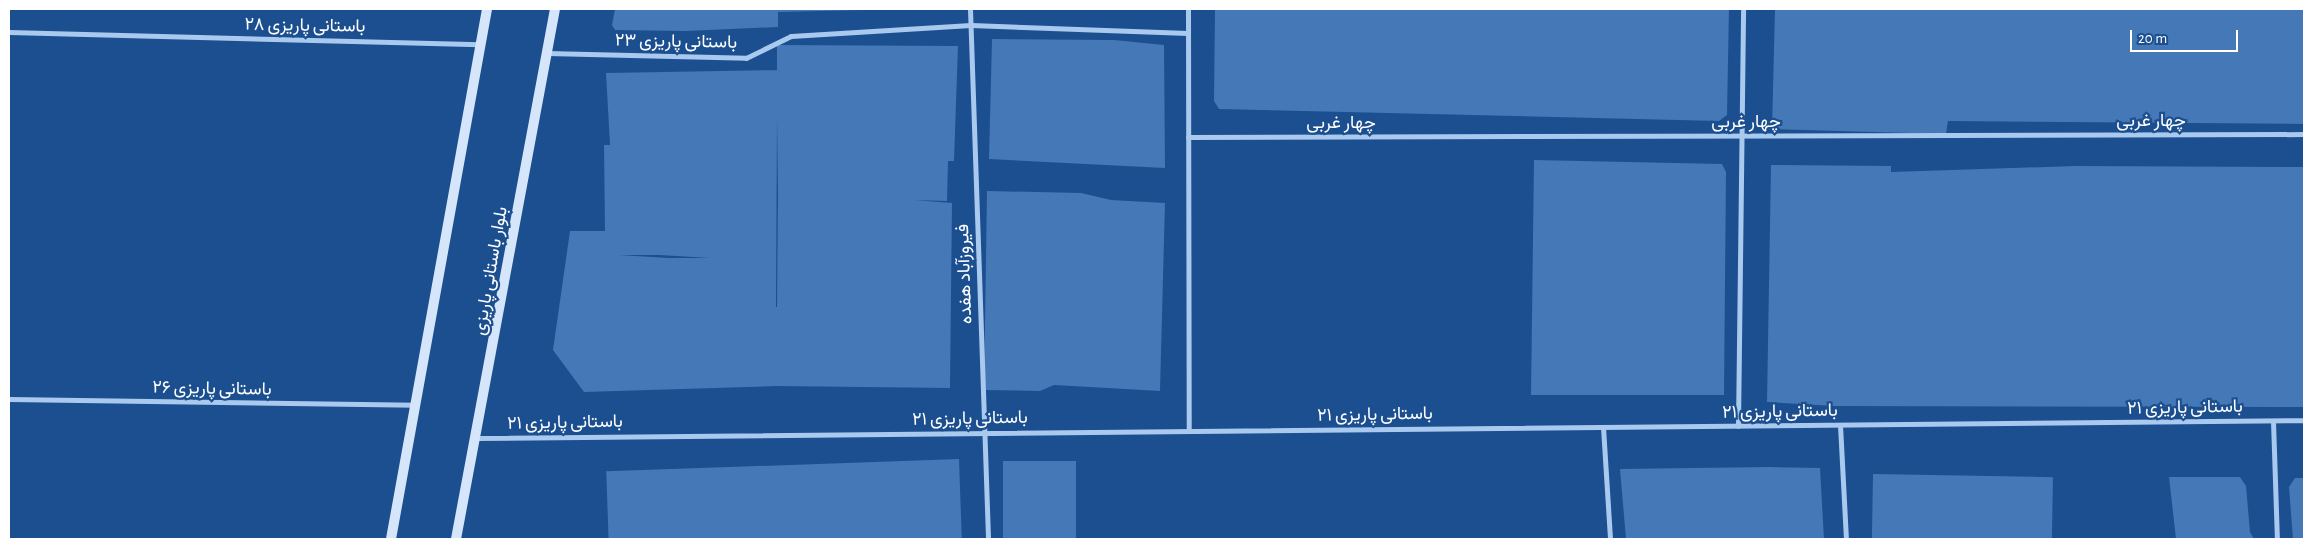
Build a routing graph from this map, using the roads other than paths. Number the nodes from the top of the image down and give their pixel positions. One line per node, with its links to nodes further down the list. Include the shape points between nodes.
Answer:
1 (487, 9): 9 (main road)
2 (555, 9): 10 (main road, بلوار باستانی پاریزی)
3 (970, 9): 6 (street, فیروزآباد هفده)
4 (1188, 9): 8 (street)
5 (1743, 9): 12 (street)
6 (971, 25): 8 (street, باستانی پاریزی ۲۳); 10 (street, باستانی پاریزی ۲۳, via 791,36 746,58); 22 (street, فیروزآباد هفده)
7 (9, 32): 9 (street, باستانی پاریزی ۲۸)
8 (1188, 33): 13 (street)
9 (480, 44): 15 (main road)
10 (547, 53): 23 (main road, بلوار باستانی پاریزی)
11 (2304, 134): 12 (street, چهار غربی)
12 (1739, 136): 13 (street, چهار غربی); 19 (street)
13 (1188, 137): 21 (street)
14 (9, 399): 15 (street, باستانی پاریزی ۲۶)
15 (415, 405): 24 (main road)
16 (2304, 420): 17 (street, باستانی پاریزی ۲۱)
17 (2273, 421): 18 (street, باستانی پاریزی ۲۱); 29 (street)
18 (1840, 425): 19 (street, باستانی پاریزی ۲۱); 28 (street)
19 (1738, 426): 20 (street, باستانی پاریزی ۲۱)
20 (1603, 427): 21 (street, باستانی پاریزی ۲۱); 27 (street)
21 (1188, 431): 22 (street, باستانی پاریزی ۲۱)
22 (984, 433): 23 (street, باستانی پاریزی ۲۱); 26 (street, فیروزآباد هفده)
23 (476, 438): 25 (main road, بلوار باستانی پاریزی)
24 (391, 539)
25 (456, 539)
26 (988, 539)
27 (1610, 539)
28 (1846, 539)
29 (2277, 539)

